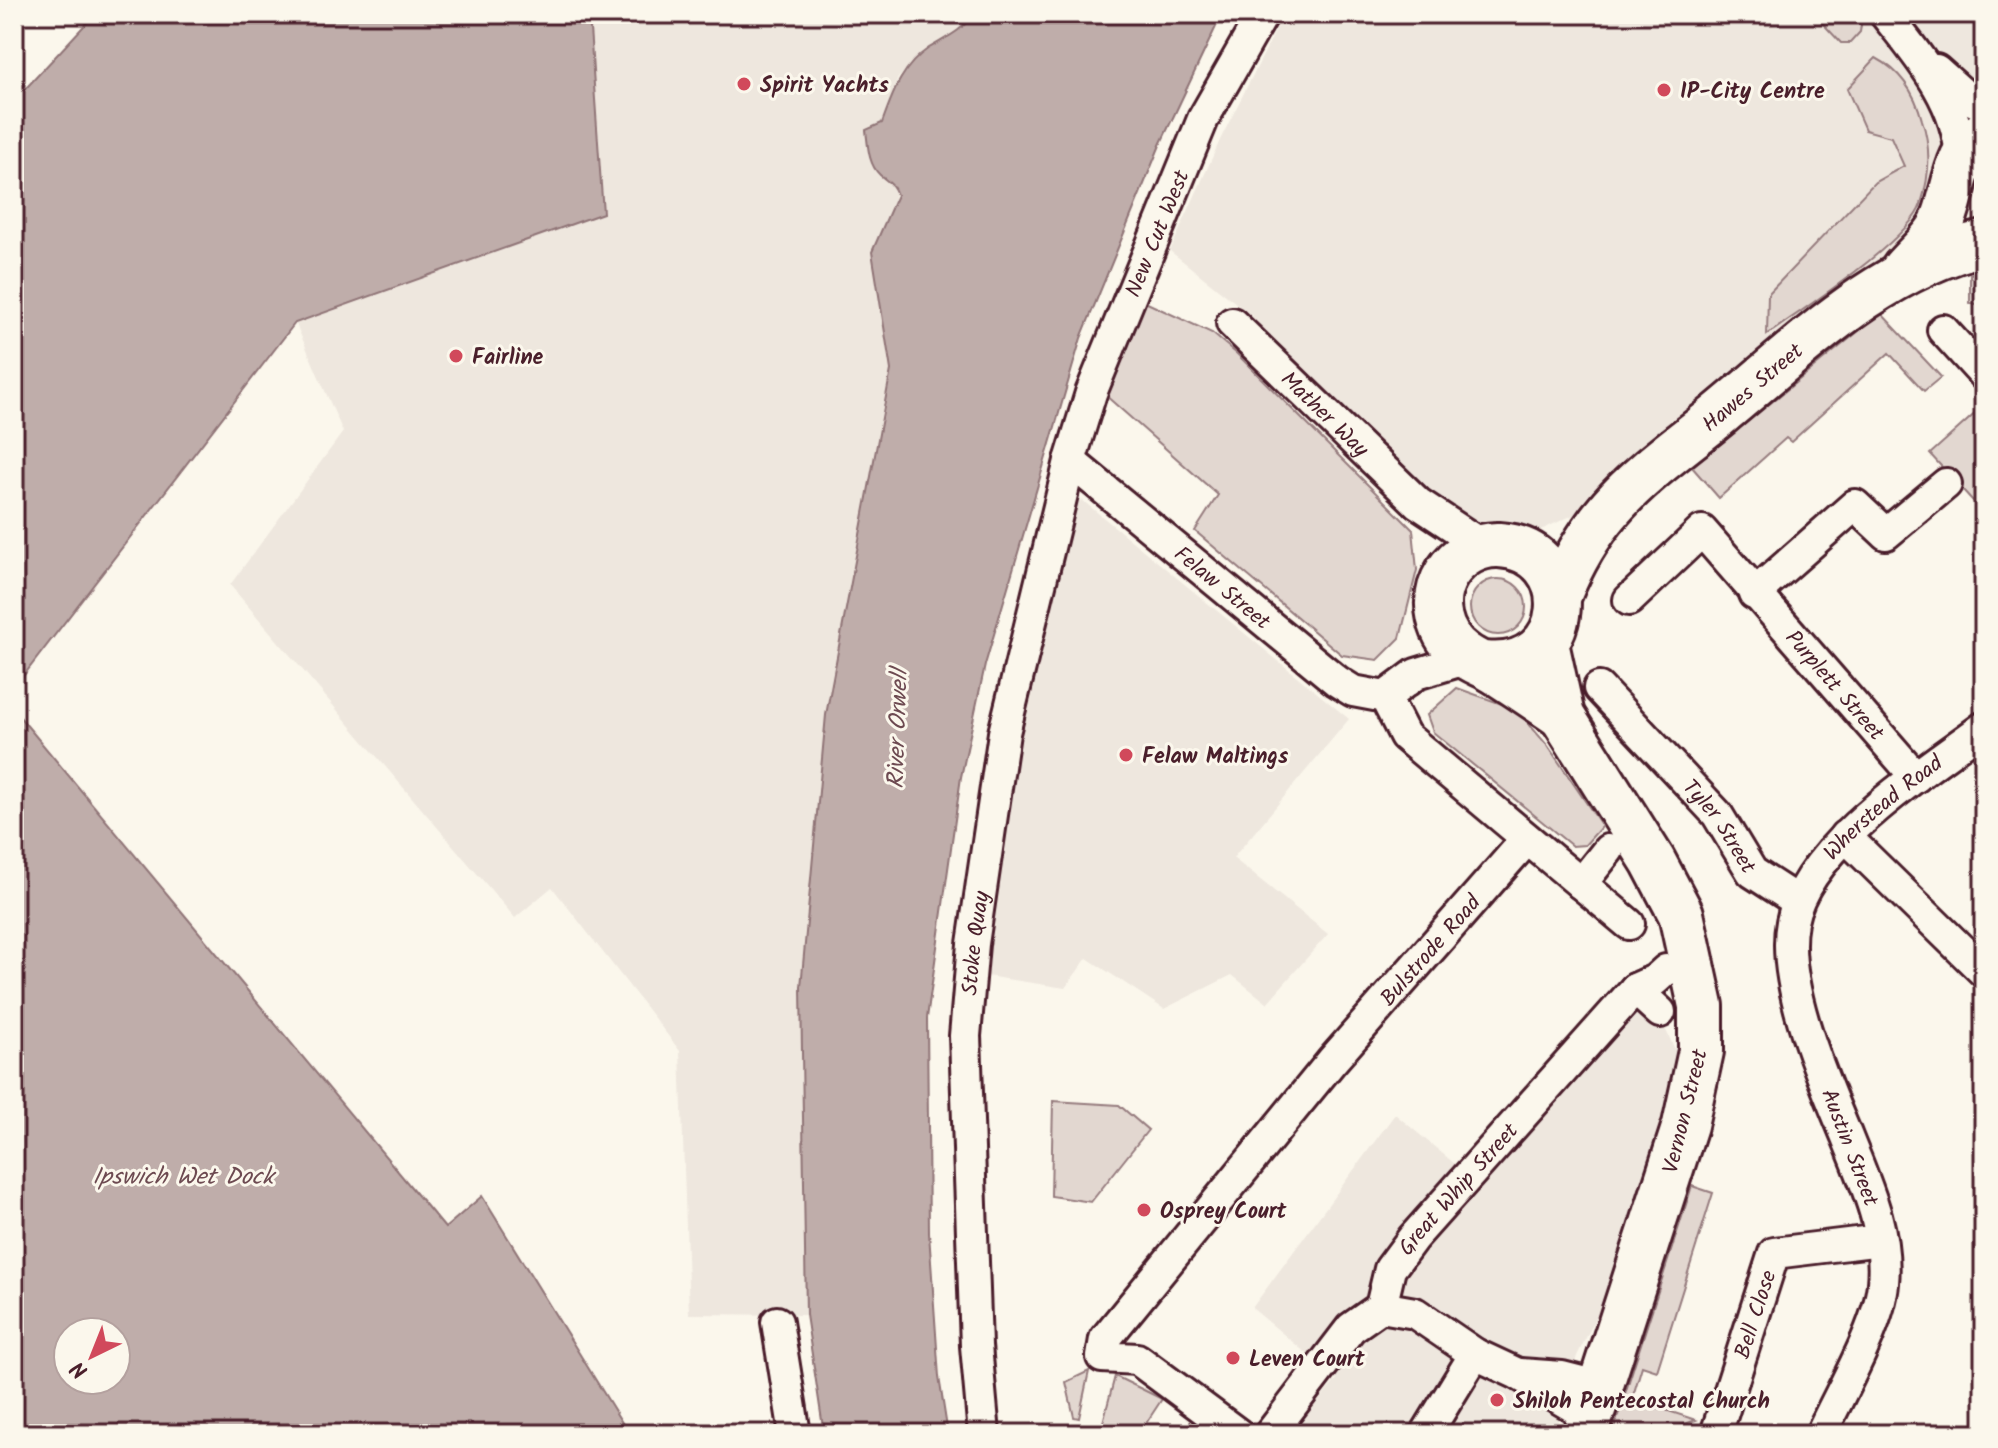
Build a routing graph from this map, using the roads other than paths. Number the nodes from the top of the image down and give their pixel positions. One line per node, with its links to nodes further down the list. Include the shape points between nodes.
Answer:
1 (1263, 14): 12 (street, New Cut West, via 1203,119 1098,374)
2 (1885, 14): 3 (street)
3 (1919, 56): 4 (street); 5 (street, via 1955,121)
4 (1984, 106)
5 (1967, 156): 6 (main road, via 1959,196 1968,216); 8 (main road, Hawes Street, via 1940,228)
6 (1984, 231)
7 (1984, 243): 8 (main road, Hawes Street, via 1953,250)
8 (1900, 274): 15 (main road, Hawes Street, via 1836,319)
9 (1232, 323): 14 (street, Mather Way)
10 (1943, 330): 11 (street)
11 (1984, 375)
12 (1070, 461): 25 (street, Felaw Street, via 1337,681 1353,691); 47 (street, Stoke Quay, via 1004,733 973,944 965,1036)
13 (1946, 484): 17 (street, via 1886,534 1855,505)
14 (1418, 503): 16 (street, Mather Way, via 1471,538); 18 (street, Mather Way, via 1443,556)
15 (1610, 508): 16 (main road, Hawes Street, via 1543,542); 19 (main road, Hawes Street)
16 (1503, 546): 18 (main road, via 1468,553 1449,570); 19 (main road, via 1529,553 1543,564)
17 (1754, 594): 20 (street, Purplett Street, via 1702,531); 28 (street, Purplett Street)
18 (1440, 596): 22 (main road, via 1447,638); 23 (street)
19 (1558, 597): 21 (main road, via 1556,624)
20 (1629, 600)
21 (1546, 643): 22 (main road, via 1512,664); 26 (main road)
22 (1477, 661): 23 (street); 26 (main road)
23 (1416, 674): 25 (street)
24 (1599, 688): 33 (street, Tyler Street, via 1642,751 1717,814 1752,872)
25 (1385, 697): 30 (street, via 1405,736)
26 (1562, 716): 45 (main road, Vernon Street, via 1675,901 1691,948 1701,1006 1701,1051 1685,1125)
27 (1984, 727): 28 (street, Wherstead Road)
28 (1916, 777): 29 (street, Wherstead Road)
29 (1845, 836): 33 (street, Wherstead Road, via 1817,867); 35 (street)
30 (1527, 839): 32 (street); 42 (street, Bulstrode Road, via 1332,1061)
31 (1608, 850): 32 (street)
32 (1581, 884): 34 (street)
33 (1797, 901): 39 (street, Austin Street, via 1791,942 1804,1022 1876,1209)
34 (1629, 924)
35 (1980, 961)
36 (1666, 970): 37 (street, Great Whip Street)
37 (1635, 989): 38 (street); 40 (street, Great Whip Street, via 1413,1238 1390,1269)
38 (1660, 1012)
39 (1881, 1240): 51 (street, Bell Close, via 1774,1253); 52 (street, Austin Street, via 1884,1279 1877,1310)
40 (1381, 1307): 43 (street, via 1415,1313); 49 (street, via 1351,1328)
41 (777, 1322): 46 (street)
42 (1114, 1324): 44 (street); 44 (street, Bulstrode Road, via 1102,1357)
43 (1475, 1354): 45 (street, via 1518,1374 1562,1377); 50 (street)
44 (1137, 1359): 48 (street)
45 (1593, 1412)
46 (795, 1434)
47 (984, 1434)
48 (1238, 1434)
49 (1270, 1434)
50 (1426, 1434)
51 (1716, 1434)
52 (1821, 1434)

